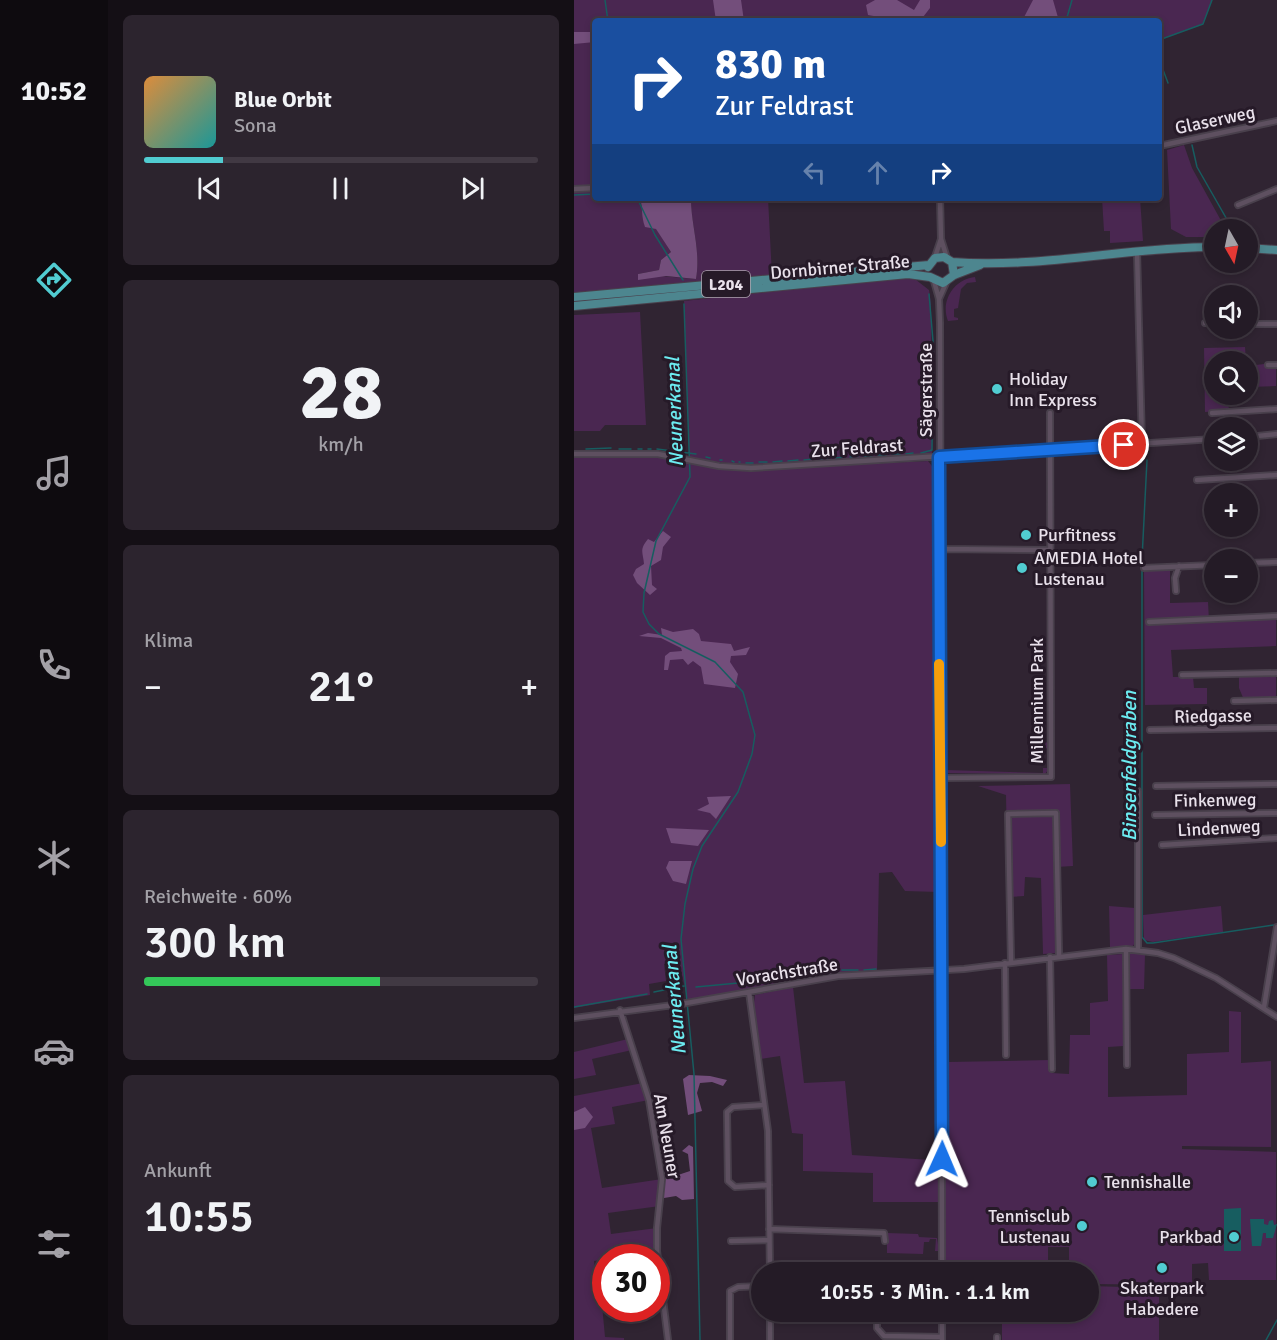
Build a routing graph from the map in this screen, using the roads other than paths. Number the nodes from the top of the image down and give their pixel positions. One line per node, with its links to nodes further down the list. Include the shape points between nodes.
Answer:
1 (1276, 121): 2 (street, Glaserweg)
2 (1162, 145)
3 (592, 188): 4 (street)
4 (574, 189)
5 (1276, 189): 7 (street)
6 (940, 201): 8 (street, Dornbirner Straße)
7 (1238, 205)
8 (941, 239): 13 (street, Dornbirner Straße); 14 (street, Dornbirner Straße)
9 (1204, 247): 11 (main road, Dornbirner Straße / L204)
10 (1258, 249): 12 (main road)
11 (1137, 250): 15 (main road, Dornbirner Straße / L204); 32 (street)
12 (1276, 250)
13 (949, 260): 14 (main road, Dornbirner Straße / L204); 15 (main road, Dornbirner Straße / L204); 16 (main road, Dornbirner Straße)
14 (932, 262): 17 (main road, Dornbirner Straße); 19 (main road, Dornbirner Straße / L204)
15 (980, 265): 16 (main road, Dornbirner Straße / L204)
16 (954, 275): 18 (main road, Dornbirner Straße / L204)
17 (932, 279): 18 (main road, Dornbirner Straße / L204); 20 (street, Sägerstraße); 21 (main road, Dornbirner Straße / L204, via 908,274)
18 (946, 282): 20 (street, Sägerstraße)
19 (574, 297)
20 (939, 300): 35 (street, Sägerstraße)
21 (574, 306)
22 (1258, 324): 23 (street)
23 (1276, 324)
24 (1268, 365): 25 (street)
25 (1276, 365)
26 (1276, 409): 28 (street)
27 (1050, 413): 33 (street, Millennium Park)
28 (1212, 413)
29 (1276, 435): 30 (street)
30 (1258, 436)
31 (1204, 440): 32 (street, Zur Feldrast)
32 (1142, 444): 33 (street, Zur Feldrast)
33 (1050, 449): 35 (street, Zur Feldrast); 39 (street, Millennium Park)
34 (574, 454): 35 (street, Zur Feldrast, via 649,453 751,468)
35 (939, 457): 38 (street, Sägerstraße)
36 (1276, 475): 37 (street)
37 (1197, 480)
38 (939, 549): 39 (street); 54 (street, Sägerstraße)
39 (1050, 550): 54 (street, Millennium Park, via 1051,777)
40 (1276, 562): 41 (street)
41 (1258, 563)
42 (1204, 565): 43 (street)
43 (1179, 566): 44 (street); 45 (street)
44 (1144, 568)
45 (1176, 591)
46 (1276, 616): 47 (street)
47 (1149, 622)
48 (1276, 673): 49 (street)
49 (1182, 675)
50 (1276, 700): 51 (street)
51 (1234, 701)
52 (1276, 728): 53 (street, Riedgasse)
53 (1150, 730)
54 (940, 778): 68 (street, Sägerstraße)
55 (1276, 784): 56 (street)
56 (1156, 786)
57 (1138, 791): 64 (street)
58 (1276, 813): 59 (street, Finkenweg)
59 (1155, 815)
60 (1276, 838): 61 (street, Lindenweg)
61 (1162, 845)
62 (1276, 927): 69 (street)
63 (1126, 949): 64 (street, Vorachstraße); 65 (street, Vorachstraße); 77 (street)
64 (1138, 950): 72 (street, Vorachstraße, via 1174,958)
65 (1059, 955): 66 (street, Vorachstraße); 67 (street, via 1056,813 1008,814)
66 (1050, 957): 67 (street, Vorachstraße); 78 (street)
67 (1008, 962): 68 (street, Vorachstraße); 76 (street)
68 (942, 970): 71 (street, Vorachstraße, via 838,976); 86 (street, Sägerstraße)
69 (1268, 978): 70 (street); 72 (street)
70 (1276, 978)
71 (749, 992): 73 (street, Vorachstraße); 79 (street)
72 (1264, 1007): 74 (street, Vorachstraße)
73 (620, 1010): 75 (street, Vorachstraße); 92 (street, Am Neuner, via 649,1100 662,1179 657,1244)
74 (1276, 1017)
75 (574, 1018)
76 (1006, 1055)
77 (1127, 1065)
78 (1052, 1069)
79 (764, 1105): 80 (street); 80 (street, via 733,1107 727,1112 728,1181 735,1187)
80 (769, 1185): 81 (street)
81 (769, 1229): 82 (street); 83 (street, via 883,1233)
82 (769, 1240): 84 (street); 85 (street)
83 (885, 1240)
84 (731, 1241)
85 (770, 1262)
86 (942, 1262)
87 (751, 1286): 93 (street, via 730,1291)
88 (770, 1322): 94 (street)
89 (877, 1322): 91 (street, via 884,1336)
90 (942, 1322): 91 (street)
91 (942, 1339)
92 (668, 1340)
93 (730, 1340)
94 (770, 1340)

